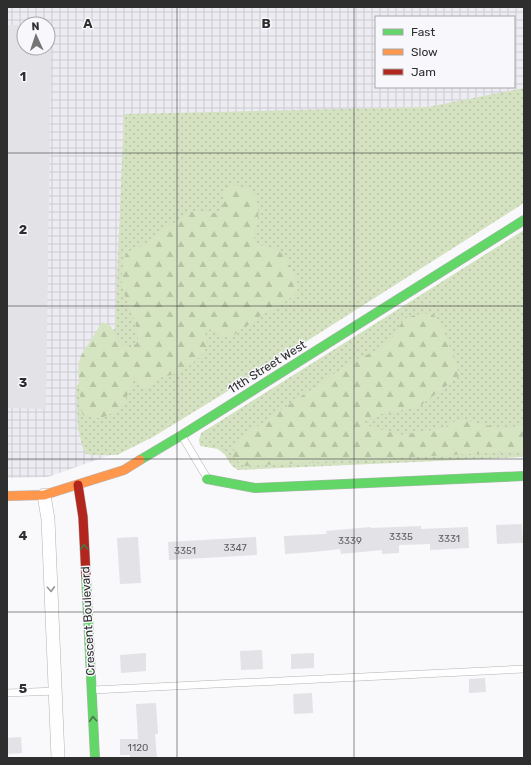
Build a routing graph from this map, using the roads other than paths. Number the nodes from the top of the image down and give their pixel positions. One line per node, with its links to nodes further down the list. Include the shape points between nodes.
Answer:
1 (524, 220): 2 (main road, 11th Street West)
2 (182, 435): 4 (lane); 5 (main road, 11th Street West, via 124,470)
3 (524, 476): 4 (main road, via 255,488)
4 (207, 478)
5 (78, 485): 6 (main road, 11th Street West); 9 (main road, Crescent Boulevard, one-way to 5, via 83,517)
6 (44, 495): 7 (main road, 11th Street West); 10 (street, one-way to 10, via 48,519)
7 (7, 496)
8 (524, 669): 9 (lane)
9 (92, 690): 13 (main road, Crescent Boulevard, one-way to 9)
10 (56, 691): 11 (lane); 12 (street)
11 (7, 693)
12 (58, 758)
13 (95, 758)

